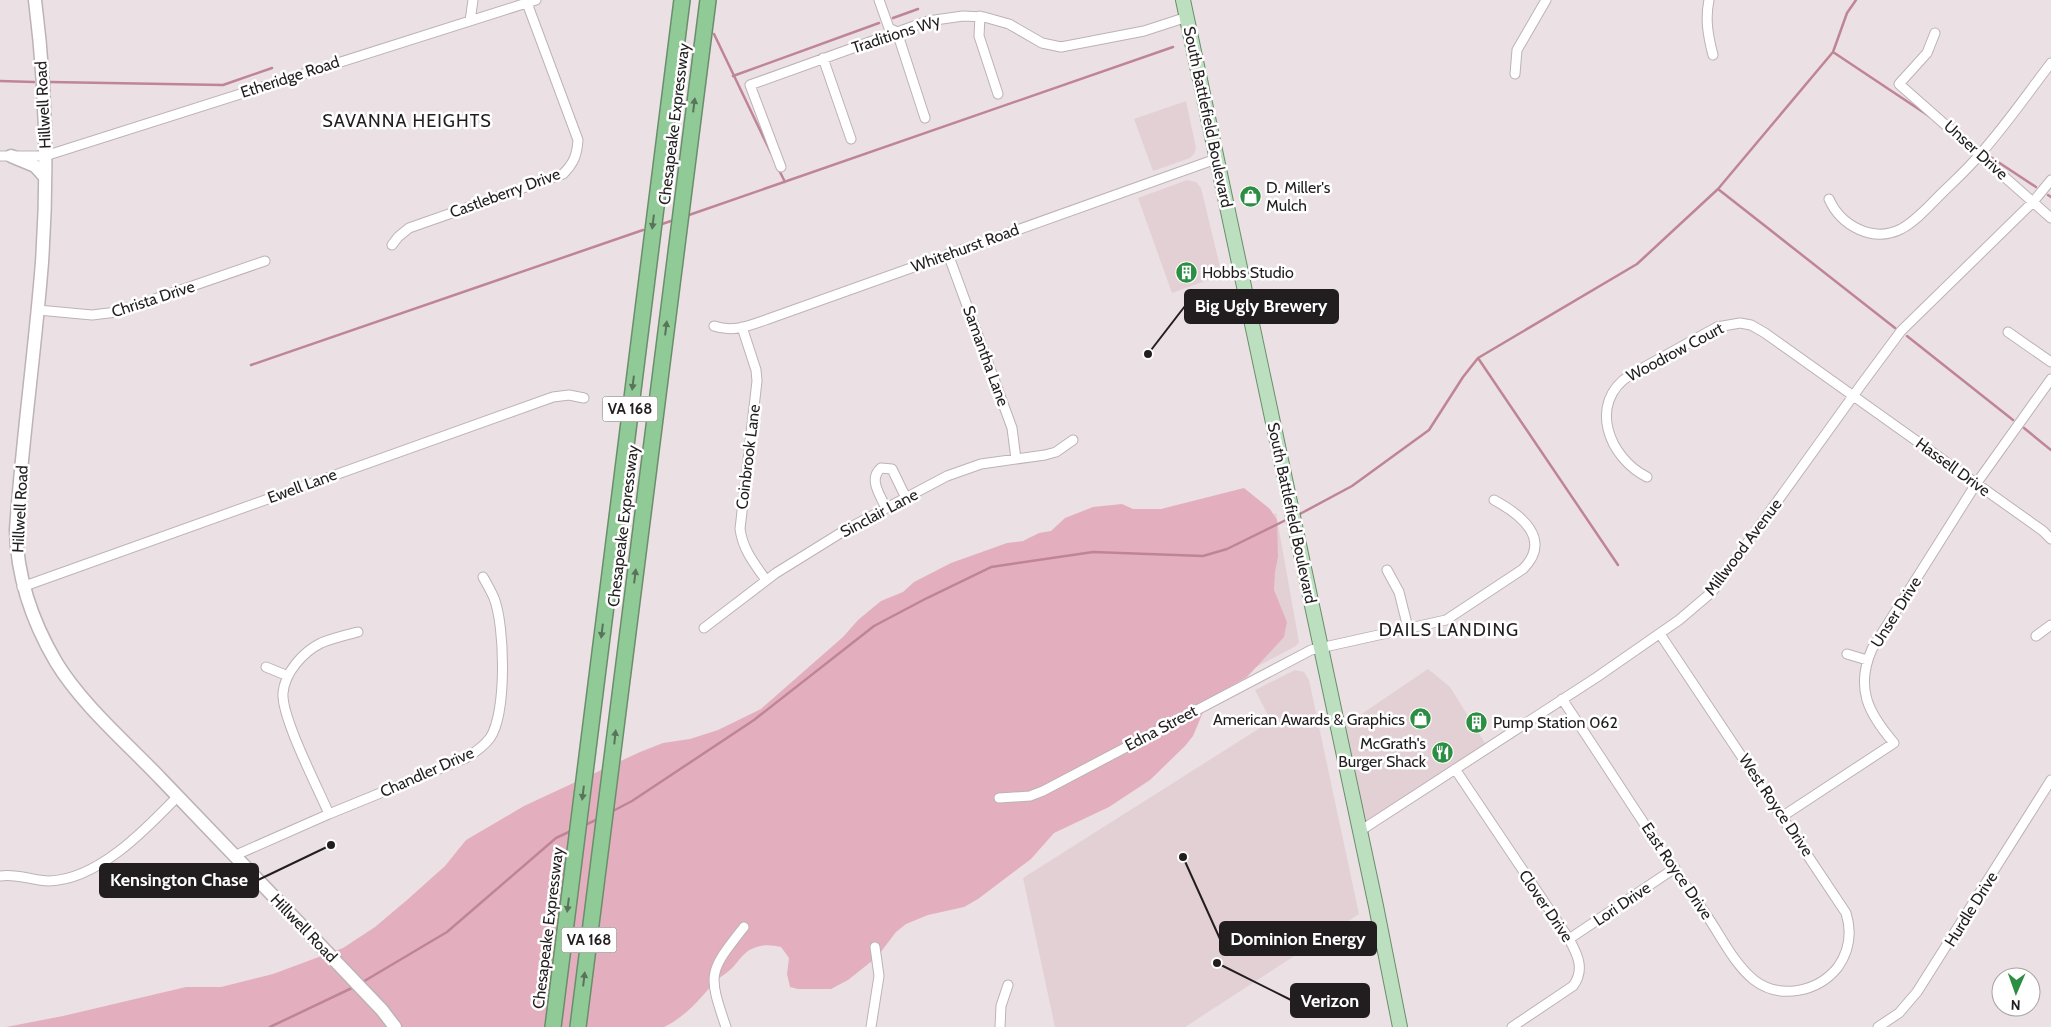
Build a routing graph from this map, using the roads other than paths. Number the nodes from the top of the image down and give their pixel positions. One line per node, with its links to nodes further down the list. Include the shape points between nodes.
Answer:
1 (35, 0): 25 (street, Hillwell Road)
2 (473, 0): 13 (street)
3 (536, 0): 10 (street, Etheridge Road)
4 (682, 0): 84 (highway, Chesapeake Expressway / VA 168, one-way to 84)
5 (708, 0): 85 (highway, Chesapeake Expressway / VA 168, one-way to 5)
6 (879, 0): 14 (street, via 889,28)
7 (1183, 0): 12 (main road, South Battlefield Boulevard)
8 (1546, 0): 19 (street, via 1517,50)
9 (1709, 0): 16 (street, via 1706,20)
10 (527, 3): 13 (street, Etheridge Road); 33 (street, Castleberry Drive, via 578,140 573,164 564,174 409,228)
11 (980, 16): 12 (street, Traditions Wy, via 1009,24 1042,43 1061,47 1144,31); 14 (street, Traditions Wy, via 928,21); 20 (street, via 979,36)
12 (1186, 17): 26 (main road, South Battlefield Boulevard)
13 (470, 21): 25 (street, Etheridge Road)
14 (897, 32): 17 (street, Traditions Wy); 21 (street)
15 (1934, 33): 23 (street, Unser Drive, via 1927,53 1899,84)
16 (1714, 55)
17 (823, 58): 22 (street); 27 (street, Traditions Wy, via 750,85)
18 (2051, 63): 23 (street)
19 (1516, 74)
20 (998, 94)
21 (925, 118)
22 (851, 139)
23 (1980, 154): 30 (street, via 1909,224 1891,233 1874,234 1856,228 1838,215); 31 (street, Unser Drive)
24 (6, 156): 25 (street, Etheridge Road); 28 (street, via 35,166)
25 (45, 156): 28 (street, Hillwell Road)
26 (1216, 159): 34 (street, Whitehurst Road); 62 (main road, South Battlefield Boulevard)
27 (781, 167)
28 (45, 177): 36 (street, Hillwell Road)
29 (2051, 180): 31 (street, Millwood Avenue)
30 (1829, 199)
31 (2033, 202): 32 (street, Unser Drive); 42 (street, Millwood Avenue, via 1902,331)
32 (2051, 218)
33 (392, 245)
34 (948, 254): 38 (street, Whitehurst Road); 45 (street, Samantha Lane, via 1012,428)
35 (265, 261): 36 (street, Christa Drive, via 117,312 92,315)
36 (38, 310): 55 (street, Hillwell Road, via 16,530)
37 (714, 326): 38 (street, Whitehurst Road, via 730,330)
38 (742, 328): 54 (street, Coinbrook Lane, via 757,381 740,529 747,555)
39 (2008, 332): 40 (street)
40 (2051, 362)
41 (2051, 379): 47 (street, Unser Drive)
42 (1853, 395): 46 (street, Woodrow Court, via 1765,332 1751,325 1717,326 1625,378 1611,395 1606,416 1612,441 1626,460); 47 (street, Hassell Drive); 60 (street, Millwood Avenue, via 1720,582 1688,614)
43 (584, 398): 55 (street, Ewell Lane, via 569,395 553,397)
44 (1073, 440): 45 (street, Sinclair Lane, via 1056,452)
45 (1016, 459): 48 (street, Sinclair Lane, via 980,464 947,476)
46 (1647, 477)
47 (1976, 484): 51 (street, Hassell Drive); 64 (street, Unser Drive)
48 (906, 498): 50 (street, Sinclair Lane); 50 (street, via 892,469 881,468 876,472 874,482)
49 (1494, 500): 58 (street, Edna Street, via 1520,516 1532,532 1535,549 1529,564 1446,620)
50 (886, 508): 54 (street, Sinclair Lane)
51 (2051, 540)
52 (1387, 570): 58 (street, via 1400,592)
53 (483, 578): 72 (street, Chandler Drive, via 498,613 502,659 500,708 490,738 466,758)
54 (766, 580): 57 (street, Sinclair Lane)
55 (22, 587): 70 (street, Hillwell Road, via 35,621 67,678)
56 (2051, 625): 61 (street)
57 (704, 628)
58 (1408, 628): 62 (street, Edna Street)
59 (358, 632): 66 (street, via 316,647 302,657)
60 (1660, 634): 67 (street, Millwood Avenue); 73 (street, West Royce Drive)
61 (2036, 636)
62 (1321, 647): 71 (street, Edna Street, via 1271,670 1043,791 1030,796); 74 (main road, South Battlefield Boulevard)
63 (1847, 654): 64 (street)
64 (1867, 660): 73 (street, Unser Drive, via 1864,681 1867,702 1880,726 1894,742)
65 (266, 666): 66 (street)
66 (288, 676): 72 (street, via 283,693 286,717)
67 (1562, 699): 68 (street, Millwood Avenue); 76 (street, East Royce Drive)
68 (1455, 769): 74 (street, Millwood Avenue); 79 (street, Clover Drive)
69 (2051, 780): 91 (street, Hurdle Drive, via 1917,992 1898,1013)
70 (178, 796): 75 (street, Hillwell Road); 77 (street, via 146,830 94,868 73,877 48,881)
71 (999, 798)
72 (329, 814): 75 (street, Chandler Drive)
73 (1783, 816): 81 (street, West Royce Drive, via 1848,917 1850,929 1846,950 1839,965)
74 (1360, 831): 89 (main road, South Battlefield Boulevard)
75 (236, 855): 83 (street, Hillwell Road)
76 (1675, 868): 79 (street, Lori Drive); 81 (street, East Royce Drive, via 1735,958 1754,980 1778,991 1791,992)
77 (0, 876)
78 (744, 926): 86 (street, via 720,957 714,976 715,993)
79 (1569, 940): 90 (street, Clover Drive, via 1578,957 1579,978 1567,991)
80 (875, 947): 87 (street, via 879,976)
81 (1822, 981)
82 (1008, 985): 88 (street, via 1001,1006)
83 (396, 1027)
84 (553, 1027)
85 (578, 1027)
86 (726, 1027)
87 (871, 1027)
88 (1000, 1027)
89 (1400, 1027)
90 (1512, 1027)
91 (1878, 1027)

